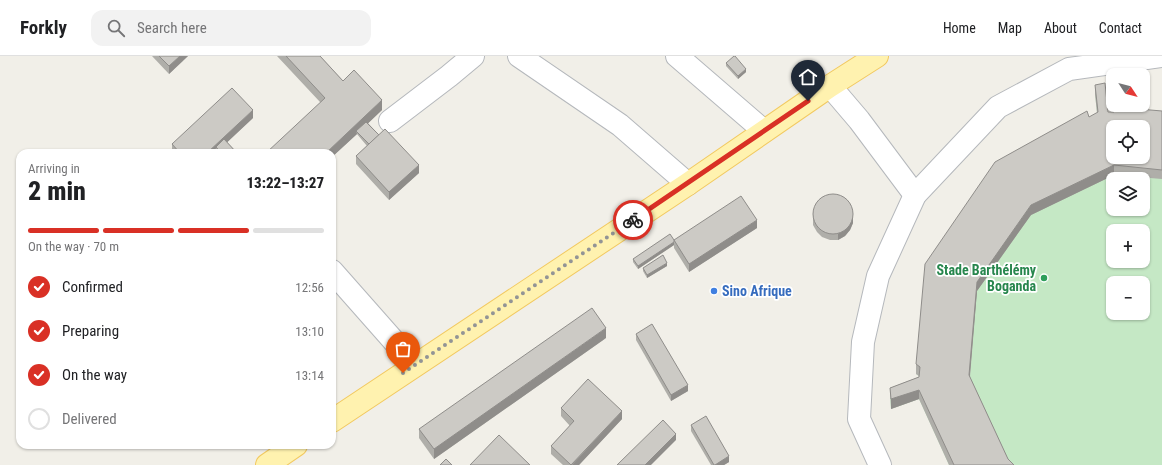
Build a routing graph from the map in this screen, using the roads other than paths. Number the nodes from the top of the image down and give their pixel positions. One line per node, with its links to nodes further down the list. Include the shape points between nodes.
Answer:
1 (473, 56): 7 (street)
2 (519, 56): 9 (street, via 620,125)
3 (677, 56): 8 (street)
4 (877, 56): 6 (main road)
5 (1162, 56): 10 (street, via 1069,70 998,107)
6 (830, 86): 8 (main road); 10 (street)
7 (390, 121)
8 (764, 132): 9 (main road)
9 (688, 184): 12 (main road)
10 (915, 195): 16 (street, via 878,276 863,342 860,419)
11 (336, 276): 12 (street)
12 (415, 365): 13 (main road)
13 (336, 418)
14 (290, 449): 15 (main road)
15 (267, 465)
16 (880, 465)

